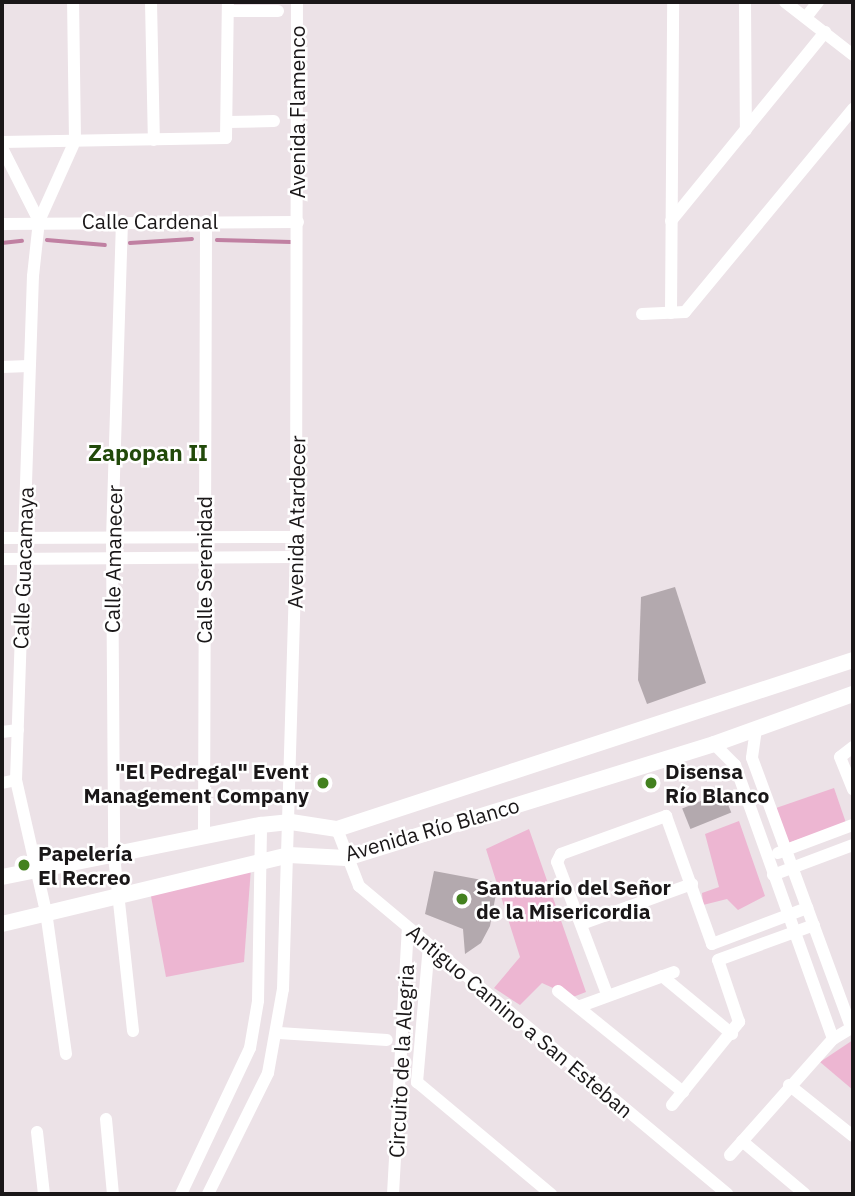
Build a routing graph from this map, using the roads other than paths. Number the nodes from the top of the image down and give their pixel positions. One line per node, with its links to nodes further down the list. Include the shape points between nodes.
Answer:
1 (73, 2): 18 (street)
2 (152, 2): 17 (street)
3 (297, 2): 25 (street, Avenida Flamenco)
4 (673, 2): 24 (street)
5 (746, 2): 16 (street)
6 (785, 2): 10 (street)
7 (818, 2): 10 (street)
8 (228, 6): 9 (street); 15 (street)
9 (278, 11)
10 (807, 16): 11 (street)
11 (825, 32): 12 (street); 16 (street)
12 (853, 55)
13 (853, 109): 27 (street, via 685,313)
14 (274, 121): 15 (street)
15 (228, 122): 17 (street, via 226,138)
16 (746, 130): 24 (street)
17 (154, 140): 18 (street)
18 (75, 141): 19 (street); 21 (street, Calle Guacamaya)
19 (2, 142)
20 (2, 148): 21 (street)
21 (39, 220): 22 (street, Calle Cardenal); 26 (street, Calle Cardenal); 29 (street, Calle Guacamaya)
22 (122, 221): 23 (street, Calle Cardenal); 32 (street, Calle Amanecer)
23 (206, 221): 25 (street, Calle Cardenal); 33 (street, Calle Serenidad)
24 (671, 221): 27 (street)
25 (298, 222): 34 (street, Avenida Atardecer)
26 (2, 224)
27 (671, 313): 28 (street)
28 (642, 314)
29 (29, 366): 30 (street); 31 (street, Calle Guacamaya)
30 (2, 367)
31 (24, 537): 32 (street); 35 (street); 37 (street, Calle Guacamaya)
32 (112, 537): 33 (street); 38 (street, Calle Amanecer)
33 (204, 537): 34 (street); 39 (street, Calle Serenidad)
34 (296, 537): 36 (street, Avenida Atardecer)
35 (2, 538)
36 (296, 557): 39 (street); 51 (street, Avenida Atardecer)
37 (23, 558): 38 (street); 40 (street); 44 (street, Calle Guacamaya)
38 (112, 558): 39 (street); 59 (street, Calle Amanecer)
39 (204, 558): 55 (street, Calle Serenidad)
40 (2, 559)
41 (853, 660): 54 (street, Avenida Río Blanco)
42 (853, 694): 43 (street, Avenida Río Blanco)
43 (756, 729): 46 (street, Avenida Río Blanco); 57 (street, via 752,758)
44 (18, 730): 45 (street); 48 (street, Calle Guacamaya)
45 (2, 732)
46 (714, 744): 60 (street, Avenida Río Blanco); 61 (street, via 735,765)
47 (853, 747): 50 (street, via 840,757)
48 (16, 780): 49 (street); 64 (street, Calle Guacamaya)
49 (2, 783)
50 (853, 789)
51 (291, 822): 52 (street, Avenida Río Blanco); 54 (street, Avenida Río Blanco); 58 (street, Avenida Atardecer)
52 (261, 825): 55 (street, Avenida Río Blanco); 62 (street)
53 (853, 825): 57 (street)
54 (337, 829): 60 (street, Antiguo Camino a San Esteban)
55 (204, 836): 59 (street, Avenida Río Blanco)
56 (853, 845): 63 (street)
57 (785, 850): 61 (street); 63 (street)
58 (289, 855): 60 (street, Avenida Río Blanco); 62 (street, Avenida Río Blanco); 85 (street, Avenida Atardecer)
59 (114, 856): 64 (street, Avenida Río Blanco); 68 (street, Calle Amanecer)
60 (346, 858): 75 (street, Antiguo Camino a San Esteban, via 359,886)
61 (767, 858): 65 (street)
62 (260, 862): 68 (street, Avenida Río Blanco); 102 (street, via 258,1001 250,1048)
63 (792, 867): 65 (street); 69 (street)
64 (35, 871): 66 (street, Avenida Río Blanco); 70 (street, Calle Guacamaya)
65 (773, 875): 71 (street)
66 (2, 877)
67 (692, 884): 71 (street, via 712,944); 73 (street); 73 (street, via 669,817 600,839 557,857)
68 (116, 898): 70 (street, Avenida Río Blanco); 84 (street, Calle Amanecer)
69 (807, 908): 71 (street); 74 (street)
70 (46, 912): 72 (street, Avenida Río Blanco); 89 (street, Calle Guacamaya)
71 (787, 916): 76 (street)
72 (2, 923)
73 (583, 923): 79 (street)
74 (814, 925): 76 (street); 80 (street)
75 (408, 927): 77 (street, Antiguo Camino a San Esteban); 90 (street, Circuito de la Alegria)
76 (792, 932): 81 (street); 86 (street, via 718,960 738,1016)
77 (429, 945): 91 (street, Circuito de la Alegria); 106 (street, Antiguo Camino a San Esteban)
78 (558, 992): 82 (street)
79 (607, 994): 82 (street); 86 (street, via 668,974)
80 (840, 996): 81 (street); 83 (street)
81 (819, 1003): 87 (street)
82 (578, 1007): 93 (street)
83 (852, 1027): 87 (street)
84 (133, 1031)
85 (279, 1033): 88 (street); 103 (street, Avenida Atardecer, via 262,1086)
86 (732, 1034): 93 (street)
87 (833, 1039): 92 (street)
88 (387, 1040)
89 (66, 1054)
90 (399, 1080): 91 (street); 104 (street, Circuito de la Alegria)
91 (417, 1082): 105 (street, Circuito de la Alegria)
92 (789, 1084): 96 (street); 98 (street)
93 (683, 1092): 94 (street)
94 (672, 1105)
95 (106, 1119): 101 (street)
96 (851, 1131)
97 (37, 1132): 100 (street)
98 (742, 1141): 99 (street); 107 (street)
99 (730, 1155)
100 (44, 1194)
101 (113, 1194)
102 (181, 1194)
103 (208, 1194)
104 (393, 1194)
105 (551, 1194)
106 (727, 1194)
107 (805, 1194)

